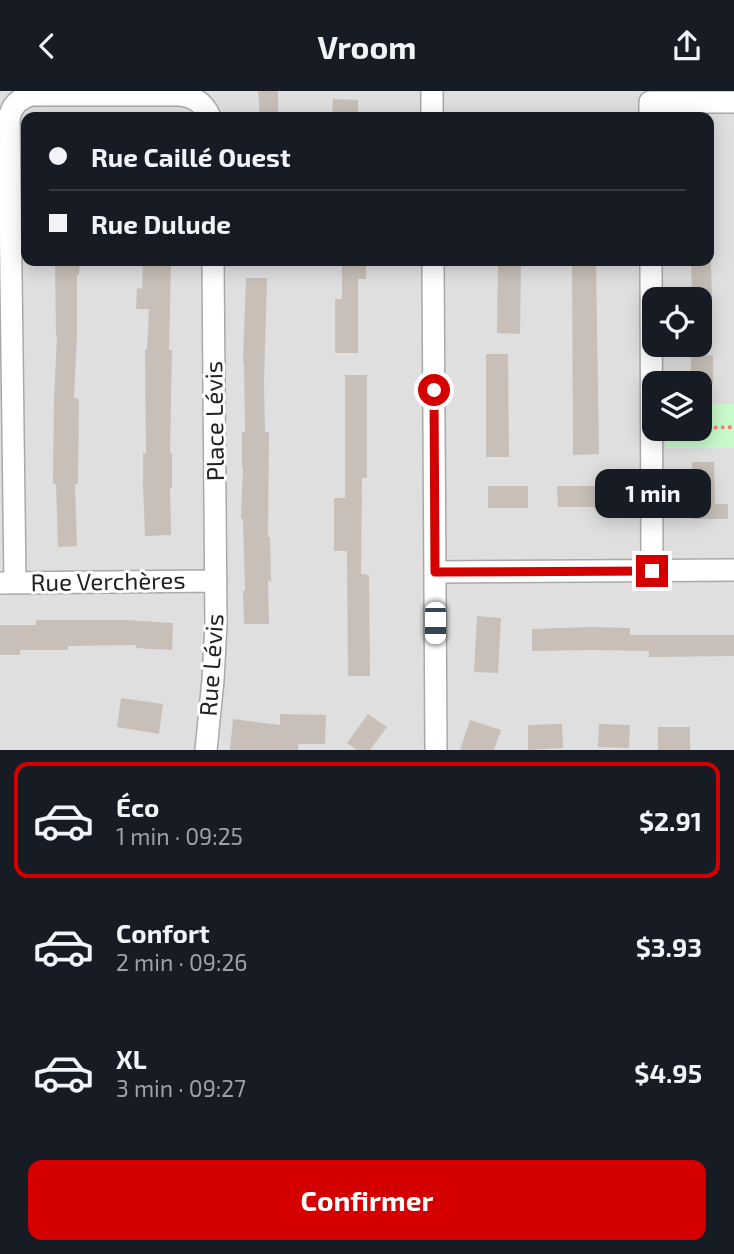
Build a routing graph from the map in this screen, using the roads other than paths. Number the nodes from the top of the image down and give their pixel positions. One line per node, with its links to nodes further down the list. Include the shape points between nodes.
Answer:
1 (432, 91): 5 (street)
2 (734, 102): 3 (street)
3 (650, 110)
4 (207, 112): 13 (street, via 191,97 179,95 31,95 11,111)
5 (432, 112)
6 (214, 266): 12 (street, Place Lévis)
7 (433, 266): 11 (street)
8 (651, 266): 10 (street)
9 (734, 570): 10 (street)
10 (652, 571): 11 (street)
11 (435, 572): 15 (street)
12 (216, 581): 13 (street, Rue Verchères); 14 (street, Rue Lévis)
13 (8, 583)
14 (206, 750)
15 (436, 750)

